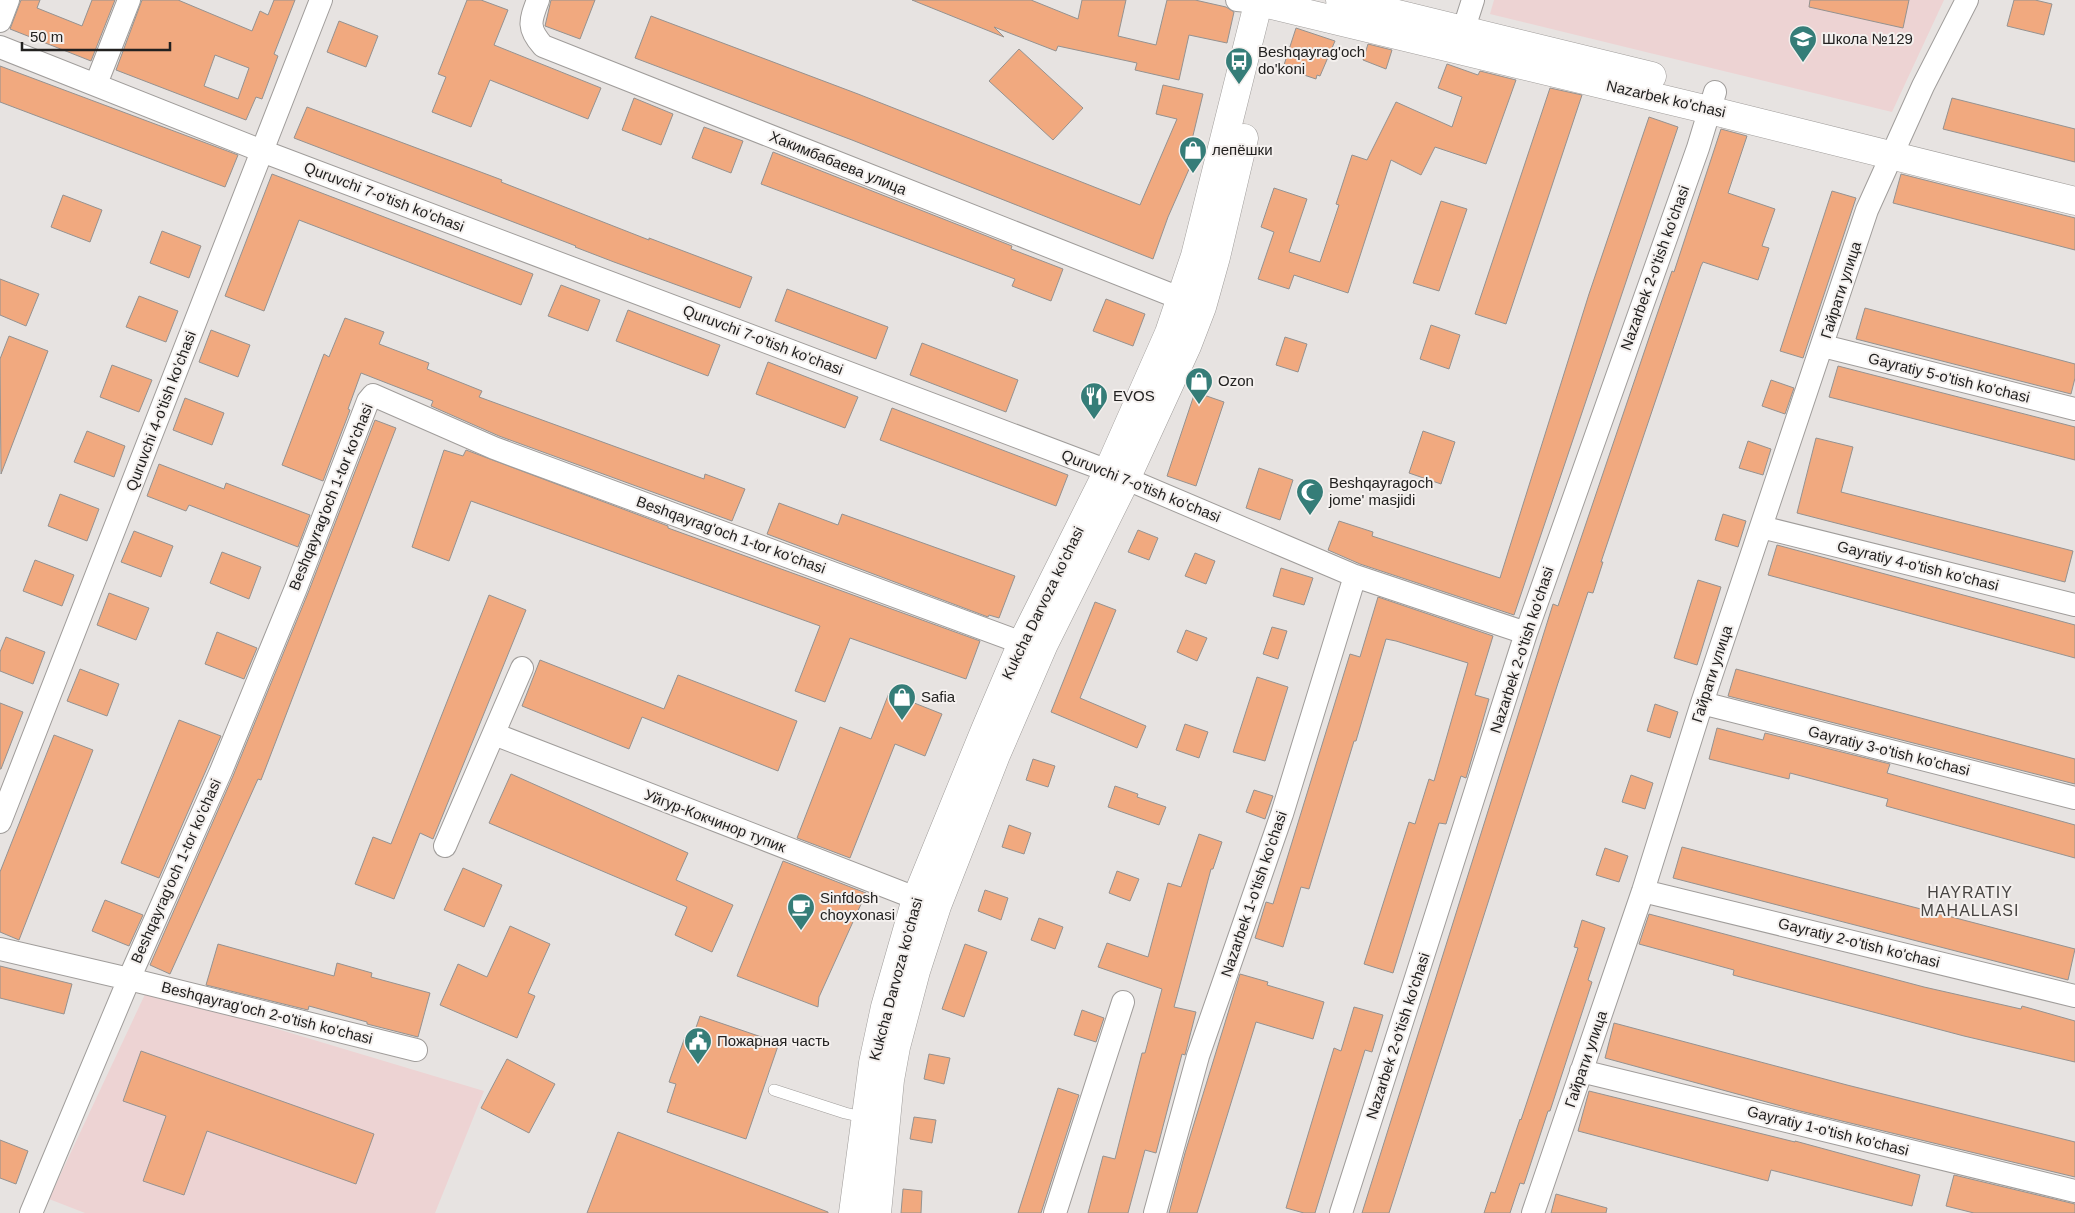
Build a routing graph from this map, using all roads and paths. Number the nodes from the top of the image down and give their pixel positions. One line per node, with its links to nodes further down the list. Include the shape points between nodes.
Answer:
1 (8, 0): 9 (street)
2 (129, 0): 12 (street)
3 (321, 0): 15 (street, Quruvchi 4-o'tish ko'chasi)
4 (538, 0): 18 (street, Хакимбабаева улица, via 531,18 532,34 543,46)
5 (1340, 0): 10 (main road, Nazarbek ko'chasi)
6 (1473, 0): 10 (street)
7 (1967, 0): 14 (street, Гайрати улица)
8 (1261, 1): 10 (main road, Nazarbek ko'chasi, via 1356,24); 18 (main road, Kukcha Darvoza ko'chasi); 21 (main road, Kukcha Darvoza ko'chasi, via 1216,257 1202,307 1187,346)
9 (0, 21)
10 (1459, 40): 13 (main road, Nazarbek ko'chasi)
11 (0, 47): 12 (street, Quruvchi 7-o'tish ko'chasi)
12 (96, 84): 15 (street, Quruvchi 7-o'tish ko'chasi)
13 (1712, 101): 14 (main road, Nazarbek ko'chasi); 25 (street, Nazarbek 2-o'tish ko'chasi)
14 (1895, 146): 16 (main road, Nazarbek ko'chasi); 17 (main road, Nazarbek ko'chasi); 19 (street, Гайрати улица, via 1867,210)
15 (262, 152): 21 (street, Quruvchi 7-o'tish ko'chasi); 31 (street, Quruvchi 4-o'tish ko'chasi)
16 (2075, 182)
17 (2075, 201)
18 (1182, 299): 21 (main road, Kukcha Darvoza ko'chasi)
19 (1823, 346): 20 (street, Gayratiy 5-o'tish ko'chasi); 22 (street, Гайрати улица)
20 (2075, 409)
21 (1117, 475): 23 (street, Quruvchi 7-o'tish ko'chasi); 26 (main road, Kukcha Darvoza ko'chasi); 34 (main road, Kukcha Darvoza ko'chasi, via 996,755)
22 (1761, 527): 24 (street, Gayratiy 4-o'tish ko'chasi); 28 (street, Гайрати улица)
23 (1355, 576): 25 (street, Quruvchi 7-o'tish ko'chasi); 48 (street, Nazarbek 1-o'tish ko'chasi, via 1282,814 1198,1056)
24 (2075, 605)
25 (1526, 633): 49 (street, Nazarbek 2-o'tish ko'chasi)
26 (1022, 643): 34 (main road, Kukcha Darvoza ko'chasi, via 984,730); 36 (street, Beshqayrag'och 1-tor ko'chasi, via 494,448 374,395 368,401 221,771)
27 (522, 668): 29 (street)
28 (1702, 703): 30 (street, Gayratiy 3-o'tish ko'chasi); 33 (street, Гайрати улица)
29 (494, 734): 32 (street); 34 (street, Уйгур-Кокчинор тупик)
30 (2075, 798)
31 (0, 822)
32 (445, 846)
33 (1643, 891): 37 (street, Gayratiy 2-o'tish ko'chasi); 40 (street, Гайрати улица)
34 (927, 902): 42 (main road, Kukcha Darvoza ko'chasi, via 890,1080)
35 (0, 950): 36 (street, Beshqayrag'och 2-o'tish ko'chasi)
36 (129, 979): 39 (street, Beshqayrag'och 2-o'tish ko'chasi); 44 (street, Beshqayrag'och 1-tor ko'chasi)
37 (2075, 996)
38 (1123, 1002): 47 (street)
39 (416, 1050)
40 (1582, 1071): 43 (street, Gayratiy 1-o'tish ko'chasi); 50 (street, Гайрати улица)
41 (774, 1090): 42 (lane)
42 (876, 1119): 45 (main road, Kukcha Darvoza ko'chasi); 46 (main road, Kukcha Darvoza ko'chasi)
43 (2075, 1191)
44 (31, 1213)
45 (853, 1213)
46 (877, 1213)
47 (1055, 1213)
48 (1155, 1213)
49 (1341, 1213)
50 (1533, 1213)

